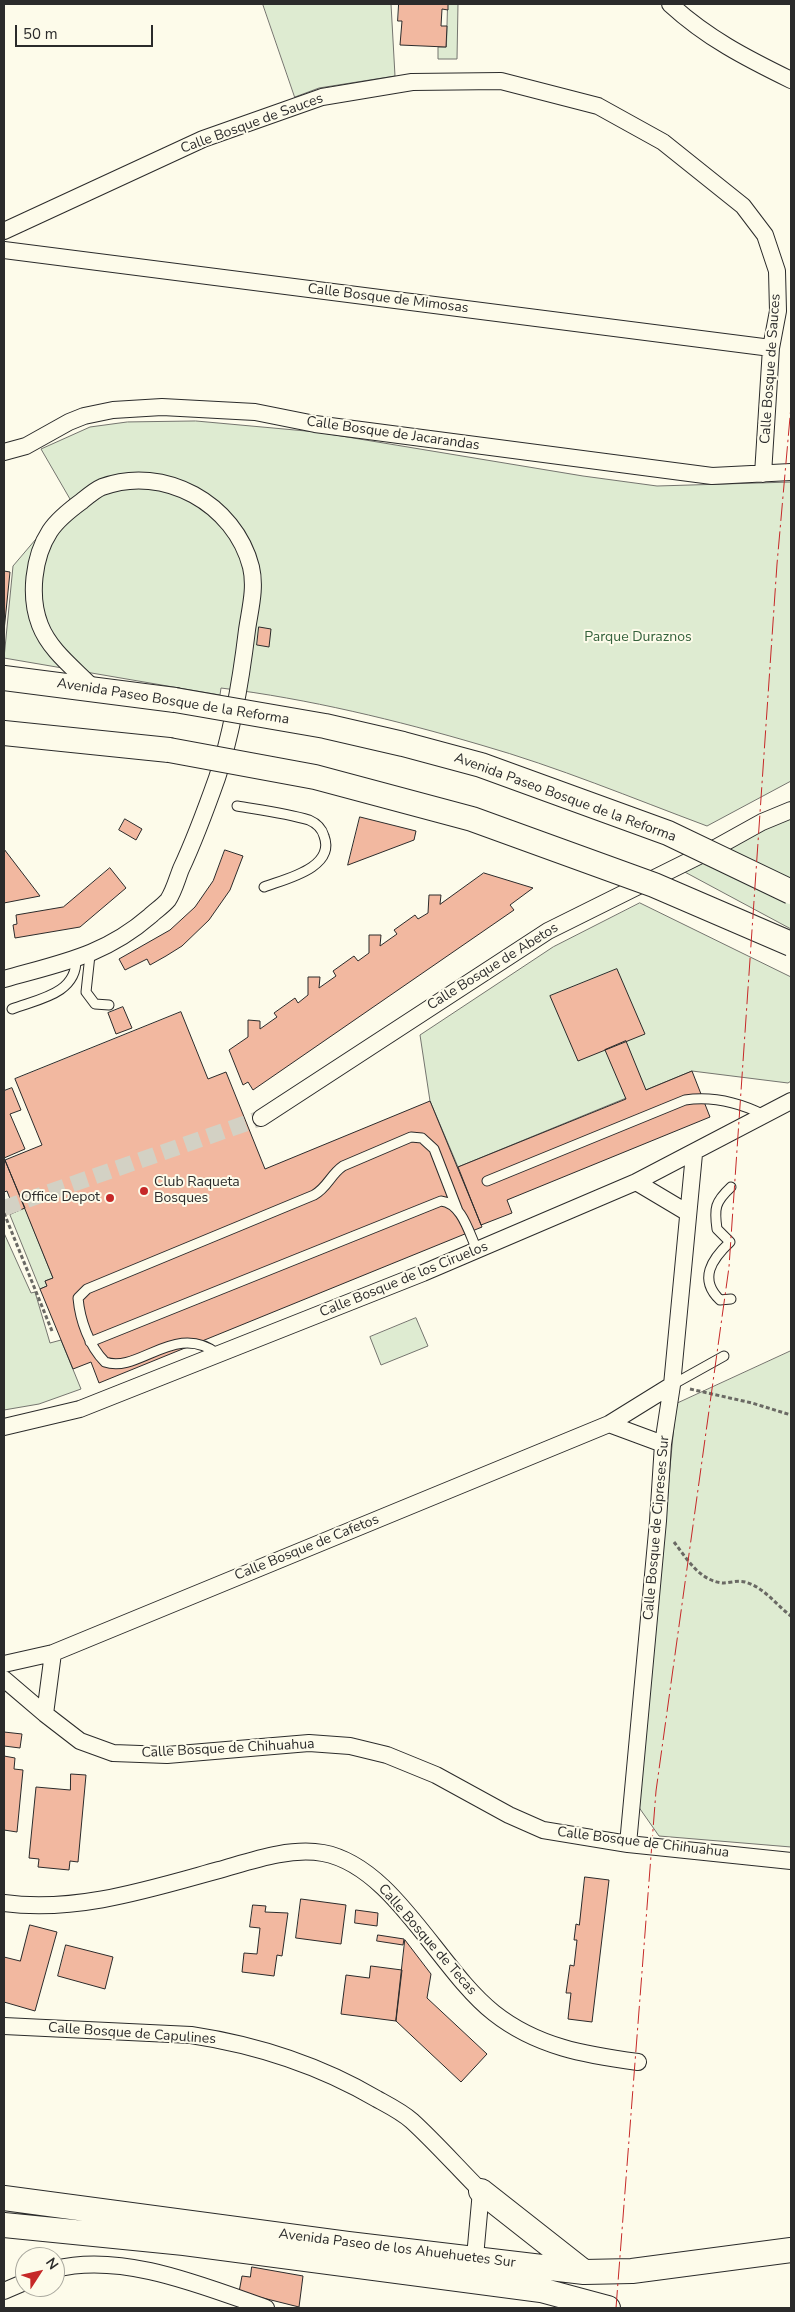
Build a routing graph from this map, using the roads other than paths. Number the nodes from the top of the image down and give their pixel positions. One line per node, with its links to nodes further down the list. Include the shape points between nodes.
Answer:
1 (670, 4): 2 (street, via 728,48)
2 (791, 80)
3 (4, 231): 5 (street, Calle Bosque de Sauces, via 203,139 322,97 412,82 501,81 598,106 663,142 743,206 765,235 777,271 778,311)
4 (4, 250): 5 (street, Calle Bosque de Mimosas)
5 (772, 348): 8 (street, Calle Bosque de Sauces)
6 (4, 452): 8 (street, Calle Bosque de Jacarandas, via 26,446 84,416 113,410 162,408 256,412 315,424 712,476)
7 (791, 472): 8 (street, Calle Bosque de Jacarandas)
8 (763, 474)
9 (4, 678): 10 (main road, Avenida Paseo Bosque de la Reforma)
10 (93, 688): 15 (main road, Avenida Paseo Bosque de la Reforma, bridge, via 316,724 481,765 668,833); 17 (street, via 57,651 40,625 35,577 50,531 70,510 99,488 144,480 188,491 228,521 251,567 254,583 234,718 199,828 167,901 131,933)
11 (4, 733): 16 (main road, bridge, via 169,750 315,777 472,819 654,885)
12 (237, 806): 14 (lane, via 309,820 323,833 322,858 313,867)
13 (791, 810): 23 (street, Calle Bosque de Abetos, via 548,931)
14 (264, 887)
15 (791, 892)
16 (791, 944)
17 (83, 957): 18 (street); 19 (lane, via 88,997 95,1004); 20 (lane, via 63,989)
18 (4, 979)
19 (109, 1005)
20 (12, 1008)
21 (791, 1101): 22 (street, Calle Bosque de los Ciruelos)
22 (764, 1116): 24 (street, Calle Bosque de los Ciruelos); 25 (lane, via 752,1109 708,1098 685,1100)
23 (261, 1118)
24 (694, 1154): 26 (street, Calle Bosque de los Ciruelos); 29 (street, Calle Bosque de Cipreses Sur)
25 (487, 1181)
26 (636, 1182): 29 (street); 30 (street, Calle Bosque de los Ciruelos)
27 (730, 1187): 31 (lane, via 719,1197 714,1211 716,1229 730,1242 712,1264 709,1279 711,1291 720,1300)
28 (458, 1211): 30 (lane); 32 (lane, via 448,1202 434,1202); 32 (lane, via 431,1145 417,1137 405,1138 343,1166 325,1188 314,1195 83,1292 78,1298 79,1307)
29 (688, 1213): 35 (street, Calle Bosque de Cipreses Sur)
30 (477, 1250): 33 (street, Calle Bosque de los Ciruelos)
31 (731, 1299)
32 (90, 1342): 33 (lane, via 98,1356 111,1364 180,1344 202,1346)
33 (218, 1354): 37 (street, Calle Bosque de los Ciruelos, via 80,1409)
34 (724, 1356): 35 (lane)
35 (672, 1386): 36 (street, Calle Bosque de Cafetos); 38 (street, Calle Bosque de Cipreses Sur)
36 (608, 1424): 38 (street); 39 (street, Calle Bosque de Cafetos)
37 (4, 1428)
38 (663, 1444): 43 (street, Calle Bosque de Cipreses Sur)
39 (53, 1653): 40 (street, Calle Bosque de Cafetos); 42 (street)
40 (4, 1664)
41 (4, 1679): 42 (street, Calle Bosque de Chihuahua)
42 (45, 1714): 43 (street, Calle Bosque de Chihuahua, via 80,1741 113,1753 167,1755 308,1743 350,1746 436,1775 543,1830)
43 (628, 1844): 44 (street, Calle Bosque de Chihuahua)
44 (791, 1861)
45 (4, 1903): 47 (street, Calle Bosque de Tecas, via 56,1904 116,1897 280,1853 323,1853 359,1867 390,1895 476,1997 512,2026 568,2051)
46 (4, 2026): 48 (street, Calle Bosque de Capulines, via 191,2035 278,2054 352,2084 411,2120)
47 (638, 2062)
48 (482, 2192): 53 (street); 55 (main road)
49 (4, 2198): 50 (main road, Avenida Paseo de los Ahuehuetes Sur)
50 (94, 2221): 51 (main road, Avenida Paseo de los Ahuehuetes Sur); 53 (main road, Avenida Paseo de los Ahuehuetes Sur); 56 (main road, Avenida Paseo de los Ahuehuetes Sur)
51 (4, 2225)
52 (791, 2250): 55 (main road, Avenida Paseo de los Ahuehuetes Sur, via 632,2271)
53 (475, 2258): 55 (main road, Avenida Paseo de los Ahuehuetes Sur); 56 (street)
54 (65, 2267): 57 (street, via 94,2264 136,2269 197,2284)
55 (584, 2272)
56 (473, 2282): 58 (main road, Avenida Paseo de los Ahuehuetes Sur, via 541,2290)
57 (266, 2308)
58 (608, 2308)

